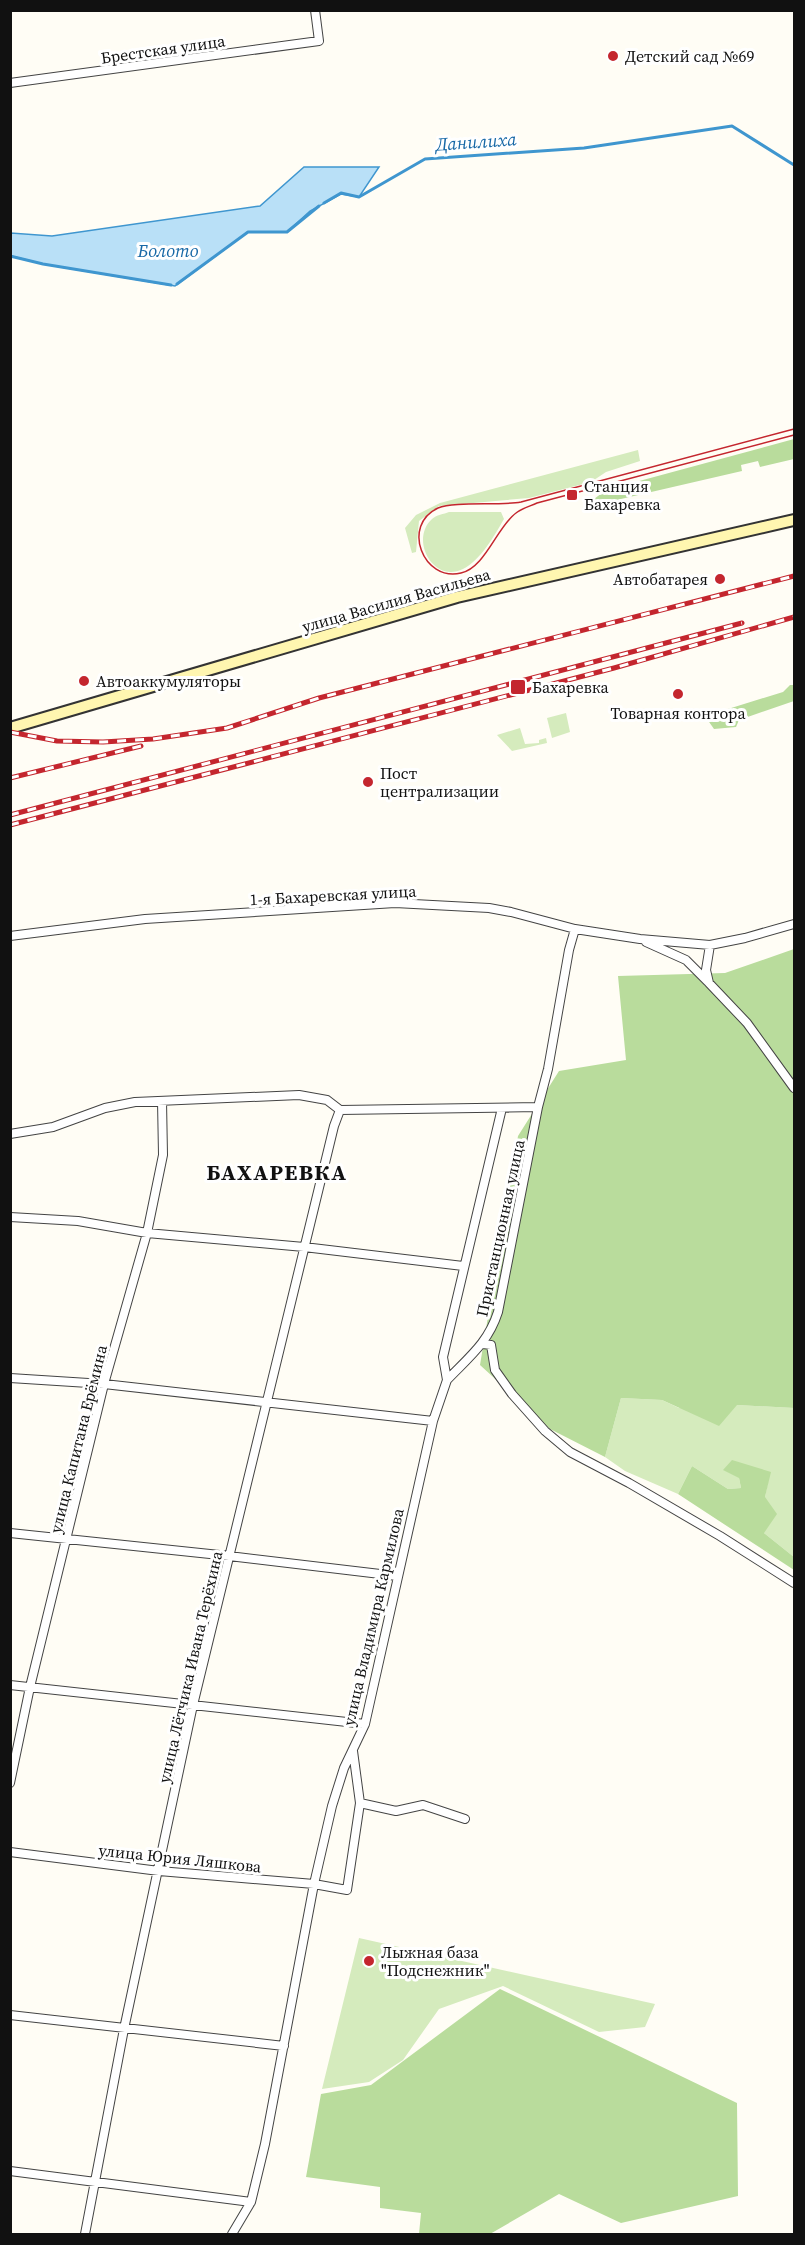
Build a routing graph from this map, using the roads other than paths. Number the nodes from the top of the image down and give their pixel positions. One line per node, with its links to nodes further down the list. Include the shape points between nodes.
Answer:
1 (315, 10): 2 (street, Брестская улица, via 319,41)
2 (10, 83)
3 (795, 520): 4 (main road, улица Василия Васильева, via 457,597)
4 (10, 728)
5 (795, 924): 9 (street, 1-я Бахаревская улица)
6 (575, 929): 7 (street, 1-я Бахаревская улица, via 489,908 395,903 145,919); 8 (street, 1-я Бахаревская улица); 13 (street, Пристанционная улица)
7 (10, 936)
8 (640, 939): 9 (street, 1-я Бахаревская улица); 10 (street, via 686,960)
9 (710, 945): 10 (street, via 706,970)
10 (709, 983): 11 (street, via 747,1023)
11 (795, 1088)
12 (162, 1101): 15 (street, via 299,1095 327,1100); 16 (street, via 115,1105 53,1127); 18 (street, улица Капитана Ерёмина, via 163,1155)
13 (538, 1107): 14 (street); 21 (street, Пристанционная улица, via 498,1312)
14 (502, 1108): 15 (street); 20 (street, улица Владимира Кармилова)
15 (340, 1110): 19 (street, улица Лётчика Ивана Терёхина)
16 (10, 1134)
17 (10, 1217): 18 (street, via 78,1221)
18 (147, 1233): 19 (street); 24 (street, улица Капитана Ерёмина)
19 (304, 1247): 20 (street); 25 (street, улица Лётчика Ивана Терёхина)
20 (463, 1266): 23 (street, улица Владимира Кармилова, via 443,1357)
21 (483, 1344): 23 (street, Пристанционная улица); 31 (street, via 491,1345 495,1370 512,1394 570,1452)
22 (10, 1378): 24 (street)
23 (447, 1380): 26 (street, улица Владимира Кармилова)
24 (104, 1384): 25 (street); 28 (street, улица Капитана Ерёмина)
25 (267, 1403): 26 (street); 29 (street, улица Лётчика Ивана Терёхина)
26 (433, 1421): 30 (street, улица Владимира Кармилова)
27 (10, 1533): 28 (street)
28 (67, 1538): 29 (street); 33 (street, улица Капитана Ерёмина)
29 (229, 1556): 30 (street); 34 (street, улица Лётчика Ивана Терёхина)
30 (398, 1576): 35 (street, улица Владимира Кармилова)
31 (795, 1583)
32 (10, 1685): 33 (street)
33 (30, 1687): 34 (street); 37 (street, улица Капитана Ерёмина)
34 (193, 1705): 35 (street); 41 (street, улица Лётчика Ивана Терёхина)
35 (364, 1724): 36 (street, улица Владимира Кармилова)
36 (353, 1751): 38 (street); 42 (street, улица Владимира Кармилова, via 332,1806)
37 (10, 1783)
38 (360, 1803): 39 (street, via 396,1811 423,1805); 42 (street, улица Юрия Ляшкова, via 347,1890)
39 (465, 1819)
40 (10, 1852): 41 (street, улица Юрия Ляшкова)
41 (159, 1871): 42 (street, улица Юрия Ляшкова); 44 (street, улица Лётчика Ивана Терёхина)
42 (314, 1884): 45 (street, улица Владимира Кармилова)
43 (10, 2015): 44 (street)
44 (124, 2029): 45 (street); 47 (street, улица Лётчика Ивана Терёхина)
45 (284, 2046): 48 (street, улица Владимира Кармилова)
46 (10, 2171): 47 (street)
47 (95, 2181): 48 (street); 49 (street, улица Лётчика Ивана Терёхина)
48 (251, 2202): 50 (street, улица Владимира Кармилова)
49 (85, 2235)
50 (232, 2235)

